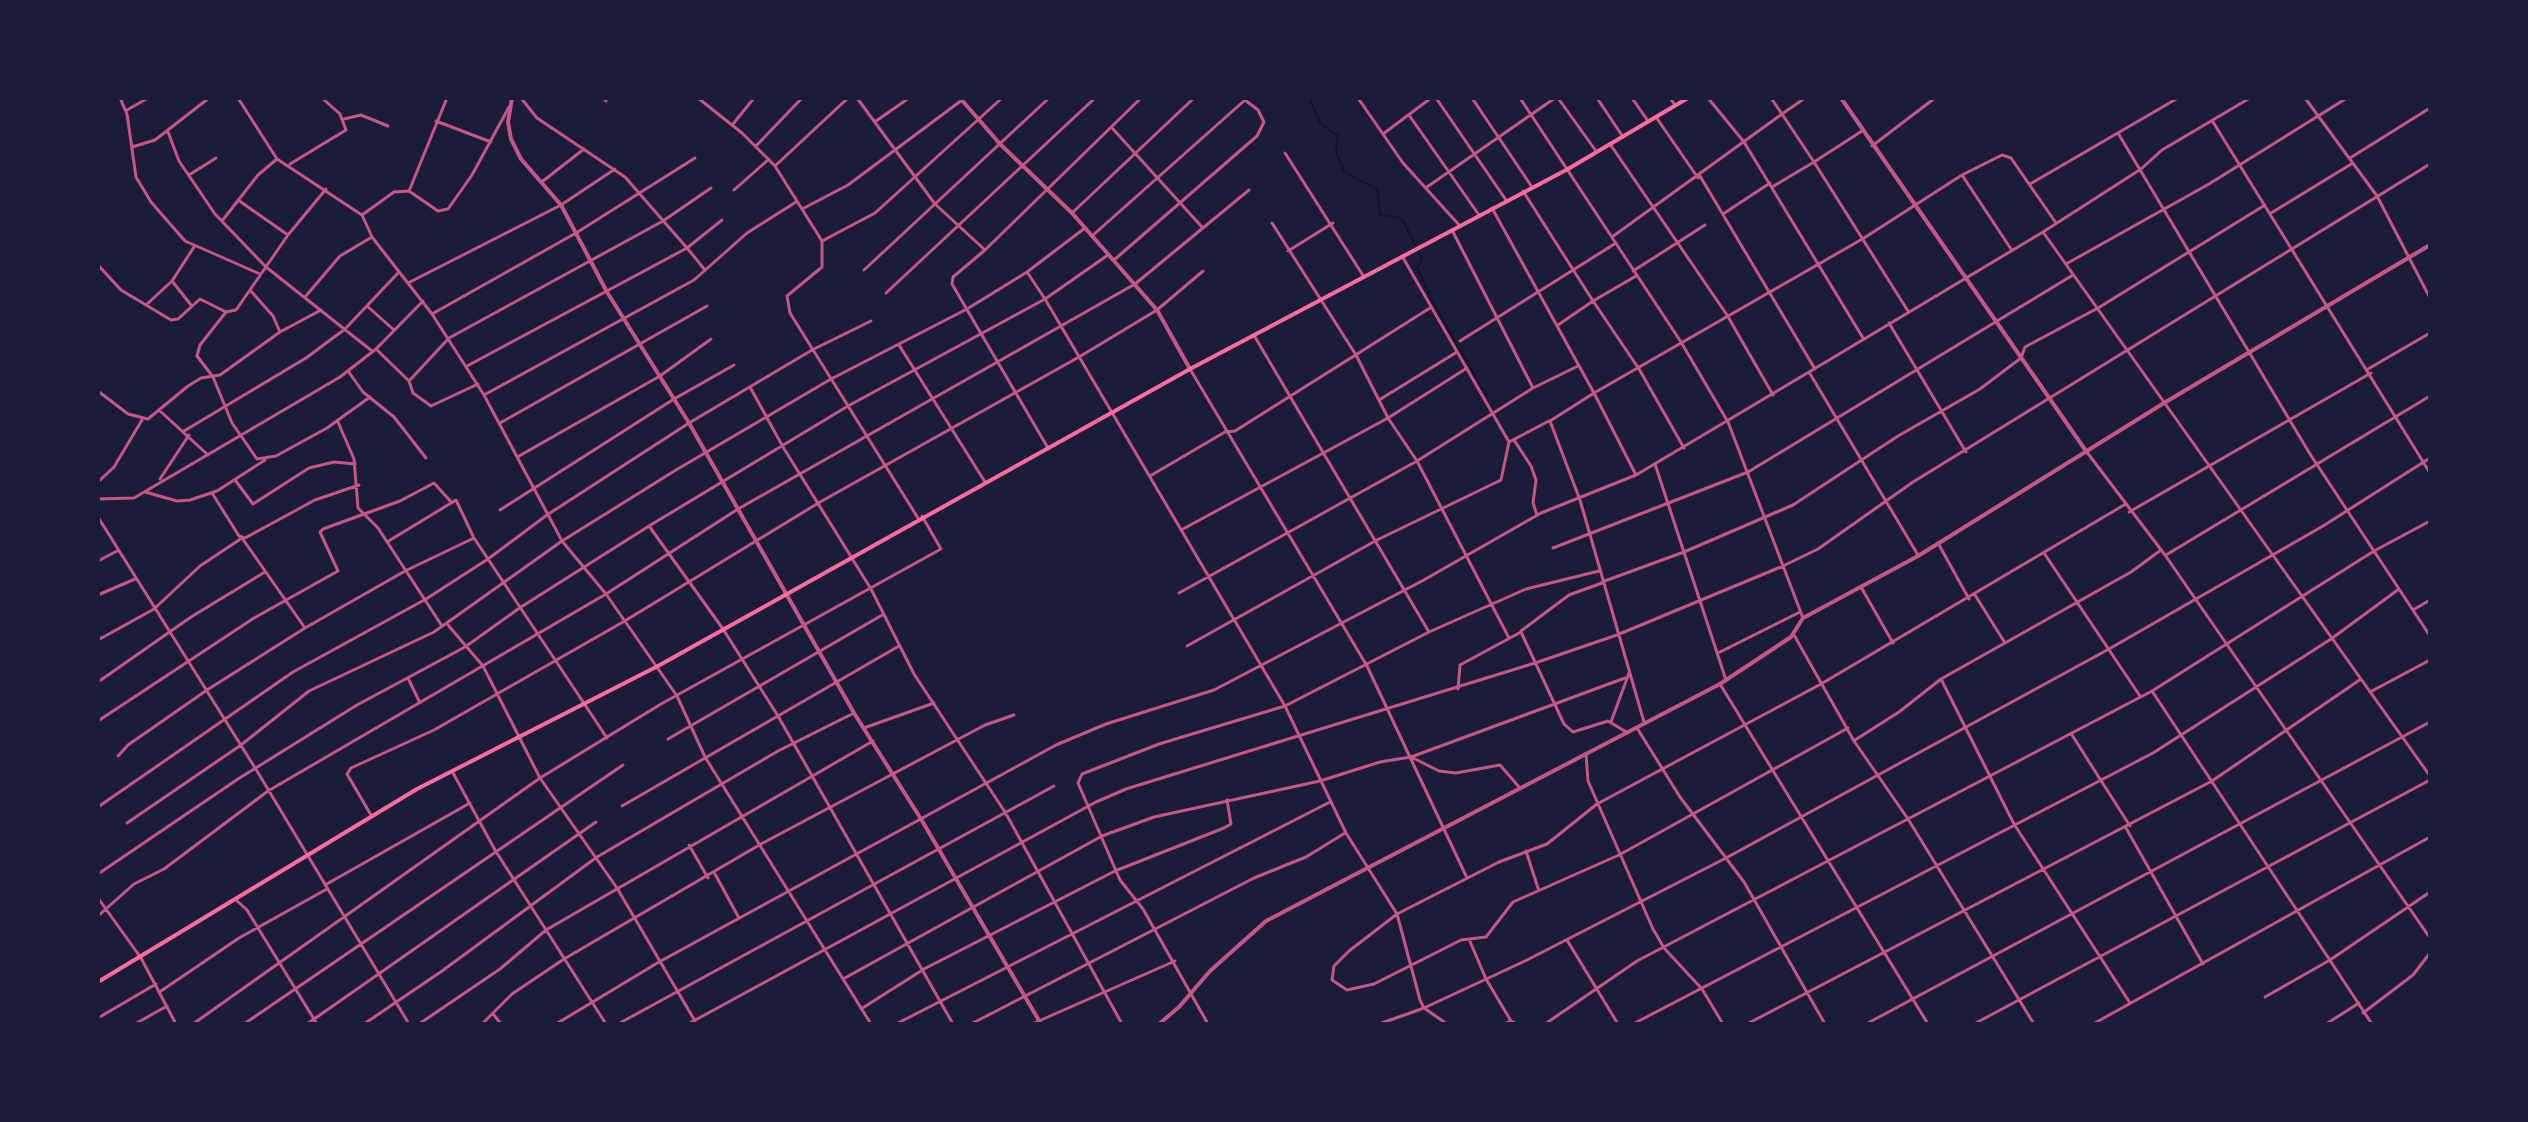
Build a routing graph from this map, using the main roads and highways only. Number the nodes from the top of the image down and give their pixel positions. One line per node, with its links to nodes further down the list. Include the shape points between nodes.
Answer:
1 (1688, 98): 2 (main road, via 1568,169 1111,412 658,666 371,815)
2 (98, 982)

